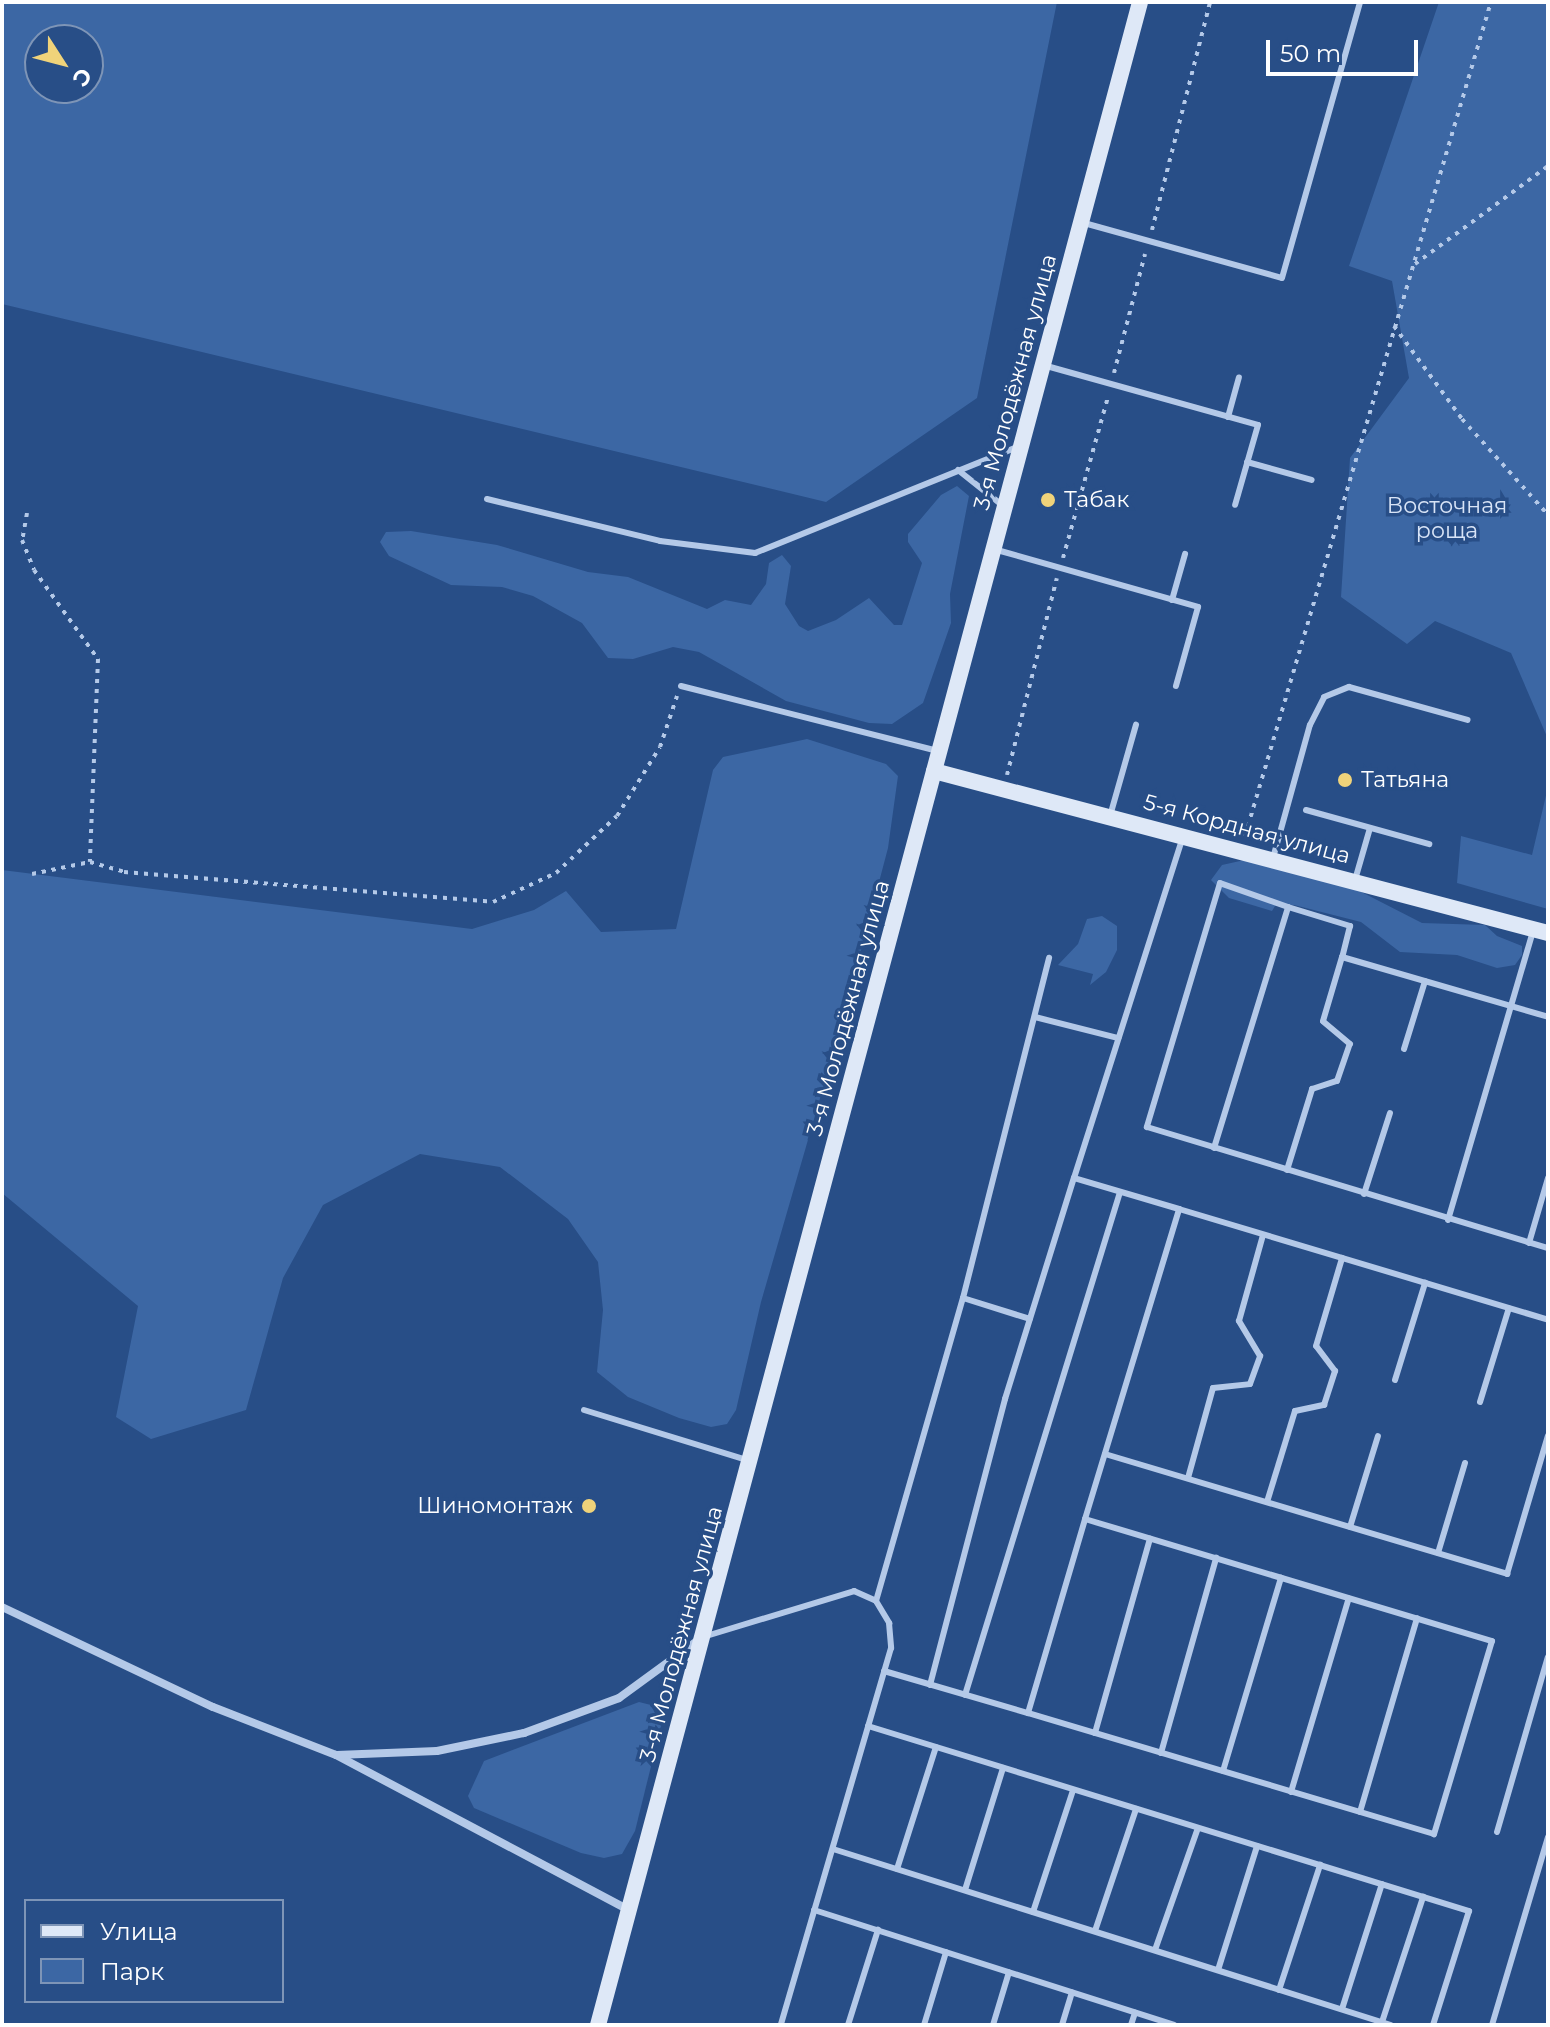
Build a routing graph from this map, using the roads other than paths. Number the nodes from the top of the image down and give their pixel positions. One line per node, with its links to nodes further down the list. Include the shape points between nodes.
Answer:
1 (1140, 2): 3 (main road, 3-я Молодёжная улица)
2 (1360, 2): 3 (lane, via 1282,278)
3 (1081, 222): 4 (main road, 3-я Молодёжная улица)
4 (1043, 365): 6 (lane); 7 (main road, 3-я Молодёжная улица)
5 (1239, 377): 6 (lane)
6 (1228, 417): 8 (lane, via 1258,425)
7 (1021, 446): 9 (lane); 13 (main road, 3-я Молодёжная улица)
8 (1247, 462): 10 (lane); 12 (lane)
9 (958, 470): 11 (lane, via 755,553 660,541); 13 (lane)
10 (1312, 480)
11 (487, 499)
12 (1235, 505)
13 (1004, 507): 14 (main road, 3-я Молодёжная улица)
14 (993, 549): 16 (lane); 21 (main road, 3-я Молодёжная улица)
15 (1185, 554): 16 (lane)
16 (1172, 600): 18 (lane, via 1198,607)
17 (681, 686): 21 (lane)
18 (1176, 686)
19 (1468, 720): 28 (lane, via 1349,687 1324,697 1310,725)
20 (1136, 725): 24 (lane)
21 (939, 751): 22 (main road, 3-я Молодёжная улица)
22 (934, 771): 24 (main road, 5-я Кордная улица); 64 (main road, 3-я Молодёжная улица)
23 (1306, 810): 25 (lane)
24 (1110, 816): 26 (main road, 5-я Кордная улица)
25 (1370, 828): 27 (lane); 29 (lane)
26 (1183, 835): 28 (main road, 5-я Кордная улица); 38 (lane)
27 (1429, 844)
28 (1273, 858): 29 (main road, 5-я Кордная улица)
29 (1355, 880): 31 (main road, 5-я Кордная улица)
30 (1288, 907): 32 (lane, via 1350,926); 41 (lane); 41 (lane, via 1220,883 1147,1127)
31 (1541, 931): 35 (lane)
32 (1342, 957): 34 (lane); 42 (lane, via 1323,1021 1350,1044 1337,1081 1312,1089)
33 (1049, 958): 36 (lane)
34 (1425, 981): 35 (lane); 39 (lane)
35 (1511, 1006): 37 (lane); 48 (lane)
36 (1035, 1017): 38 (lane); 54 (lane)
37 (1548, 1017)
38 (1118, 1038): 43 (lane)
39 (1404, 1049)
40 (1390, 1113): 46 (lane)
41 (1214, 1148): 42 (lane)
42 (1287, 1170): 46 (lane)
43 (1074, 1178): 45 (lane); 56 (lane)
44 (1548, 1178): 50 (lane)
45 (1120, 1192): 47 (lane); 82 (lane)
46 (1364, 1194): 48 (lane)
47 (1179, 1209): 49 (lane); 63 (lane)
48 (1448, 1220): 50 (lane)
49 (1263, 1235): 52 (lane); 66 (lane, via 1239,1321 1260,1356 1250,1384 1213,1388)
50 (1529, 1243): 51 (lane)
51 (1548, 1248)
52 (1342, 1258): 53 (lane); 67 (lane, via 1316,1346 1335,1371 1324,1405 1295,1411)
53 (1425, 1283): 55 (lane); 58 (lane)
54 (963, 1298): 56 (lane); 75 (lane)
55 (1509, 1308): 57 (lane); 59 (lane)
56 (1030, 1319): 81 (lane)
57 (1548, 1320)
58 (1395, 1380)
59 (1480, 1402)
60 (584, 1410): 64 (lane)
61 (1378, 1436): 69 (lane)
62 (1548, 1436): 71 (lane, via 1507,1574)
63 (1105, 1454): 66 (lane); 68 (lane)
64 (750, 1461): 78 (main road, 3-я Молодёжная улица)
65 (1465, 1463): 71 (lane)
66 (1188, 1478): 67 (lane)
67 (1267, 1502): 69 (lane)
68 (1085, 1519): 70 (lane); 83 (lane)
69 (1350, 1527): 71 (lane)
70 (1150, 1539): 72 (lane); 85 (lane)
71 (1438, 1553)
72 (1216, 1558): 73 (lane); 87 (lane)
73 (1281, 1578): 74 (lane); 90 (lane)
74 (1349, 1598): 77 (lane); 92 (lane)
75 (876, 1601): 78 (lane, via 854,1591); 80 (lane, via 889,1623 891,1648)
76 (2, 1607): 88 (street, via 213,1707)
77 (1417, 1618): 94 (lane); 94 (lane, via 1492,1641 1434,1834)
78 (703, 1637): 88 (street, via 619,1698 524,1733 437,1751); 105 (main road, 3-я Молодёжная улица)
79 (1548, 1657): 96 (lane)
80 (884, 1671): 81 (lane); 84 (lane)
81 (930, 1685): 82 (lane)
82 (965, 1695): 83 (lane)
83 (1028, 1713): 85 (lane)
84 (868, 1726): 86 (lane); 99 (lane)
85 (1095, 1733): 87 (lane)
86 (936, 1747): 89 (lane); 101 (lane)
87 (1161, 1753): 90 (lane)
88 (336, 1755): 105 (street)
89 (1003, 1768): 91 (lane); 103 (lane)
90 (1223, 1771): 92 (lane)
91 (1073, 1790): 93 (lane); 107 (lane)
92 (1291, 1792): 94 (lane)
93 (1136, 1809): 95 (lane); 109 (lane)
94 (1360, 1812)
95 (1198, 1828): 98 (lane); 110 (lane)
96 (1497, 1832)
97 (1548, 1837): 129 (lane)
98 (1257, 1846): 100 (lane); 112 (lane)
99 (833, 1849): 101 (lane); 106 (lane)
100 (1320, 1865): 102 (lane); 114 (lane)
101 (897, 1869): 103 (lane)
102 (1382, 1884): 104 (lane); 116 (lane)
103 (965, 1890): 107 (lane)
104 (1423, 1897): 118 (lane); 128 (lane, via 1469,1911)
105 (630, 1910): 119 (main road, 3-я Молодёжная улица)
106 (814, 1910): 108 (lane); 120 (lane)
107 (1033, 1912): 109 (lane)
108 (878, 1930): 111 (lane); 121 (lane)
109 (1095, 1931): 110 (lane)
110 (1155, 1950): 112 (lane)
111 (946, 1952): 113 (lane); 122 (lane)
112 (1218, 1970): 114 (lane)
113 (1009, 1972): 115 (lane); 123 (lane)
114 (1279, 1990): 116 (lane)
115 (1072, 1993): 117 (lane); 124 (lane)
116 (1342, 2009): 118 (lane)
117 (1135, 2013): 125 (lane); 126 (lane)
118 (1382, 2022): 127 (lane)
119 (598, 2025)
120 (781, 2025)
121 (848, 2025)
122 (924, 2025)
123 (993, 2025)
124 (1062, 2025)
125 (1131, 2025)
126 (1174, 2025)
127 (1391, 2025)
128 (1433, 2025)
129 (1492, 2025)

